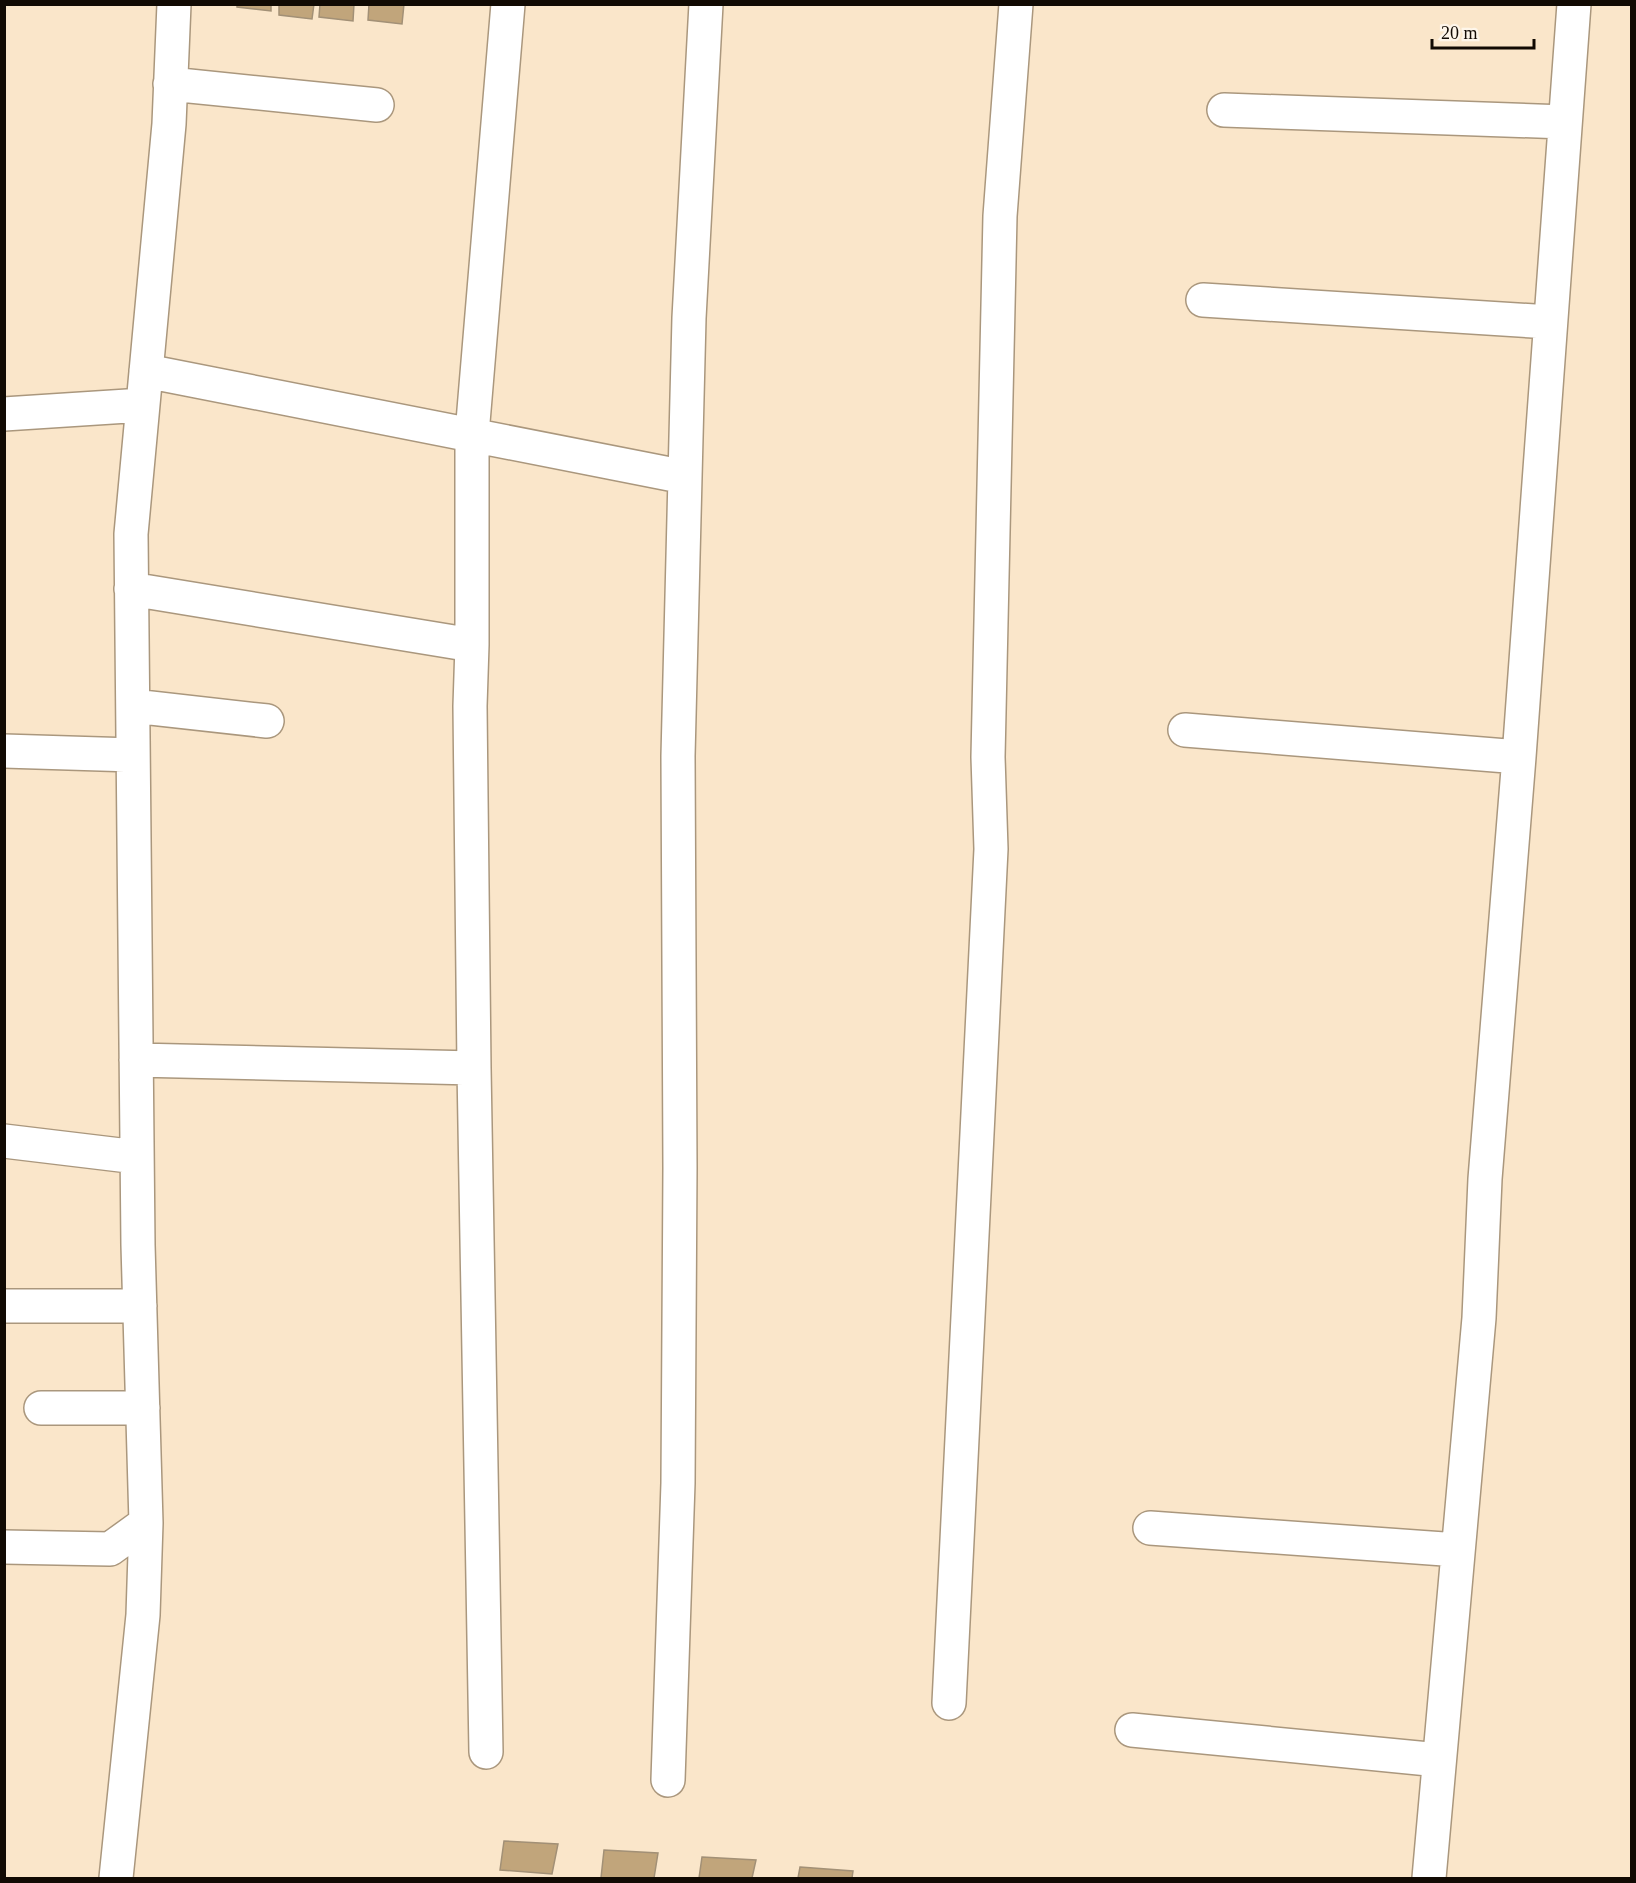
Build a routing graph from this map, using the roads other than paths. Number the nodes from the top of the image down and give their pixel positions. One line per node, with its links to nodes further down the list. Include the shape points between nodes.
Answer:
1 (174, 4): 6 (street)
2 (508, 4): 15 (street)
3 (706, 4): 16 (street, via 689,318)
4 (1016, 4): 37 (street, via 1000,216 988,757 991,849)
5 (1574, 4): 9 (street)
6 (170, 84): 7 (street); 12 (street)
7 (377, 105)
8 (1224, 110): 9 (street)
9 (1565, 122): 11 (street)
10 (1203, 300): 11 (street)
11 (1550, 322): 24 (street)
12 (146, 370): 13 (street); 15 (street)
13 (143, 405): 14 (street); 17 (street, via 131,534)
14 (4, 414)
15 (472, 434): 16 (street); 18 (street)
16 (685, 477): 41 (street, via 678,756 678,1483)
17 (131, 589): 18 (street); 19 (street)
18 (472, 645): 26 (street)
19 (133, 706): 20 (street); 23 (street)
20 (267, 722)
21 (1185, 730): 24 (street)
22 (4, 751): 23 (street)
23 (133, 755): 25 (street)
24 (1520, 757): 36 (street)
25 (136, 1060): 26 (street); 28 (street)
26 (474, 1068): 39 (street)
27 (4, 1141): 28 (street)
28 (137, 1157): 30 (street)
29 (4, 1306): 30 (street)
30 (140, 1306): 32 (street)
31 (41, 1408): 32 (street)
32 (142, 1408): 33 (street)
33 (146, 1522): 35 (street, via 110,1549); 42 (street, via 143,1615)
34 (1150, 1528): 36 (street)
35 (4, 1547)
36 (1458, 1550): 40 (street)
37 (950, 1703)
38 (1132, 1730): 40 (street)
39 (486, 1752)
40 (1439, 1760): 43 (street)
41 (668, 1780)
42 (116, 1878)
43 (1429, 1878)

